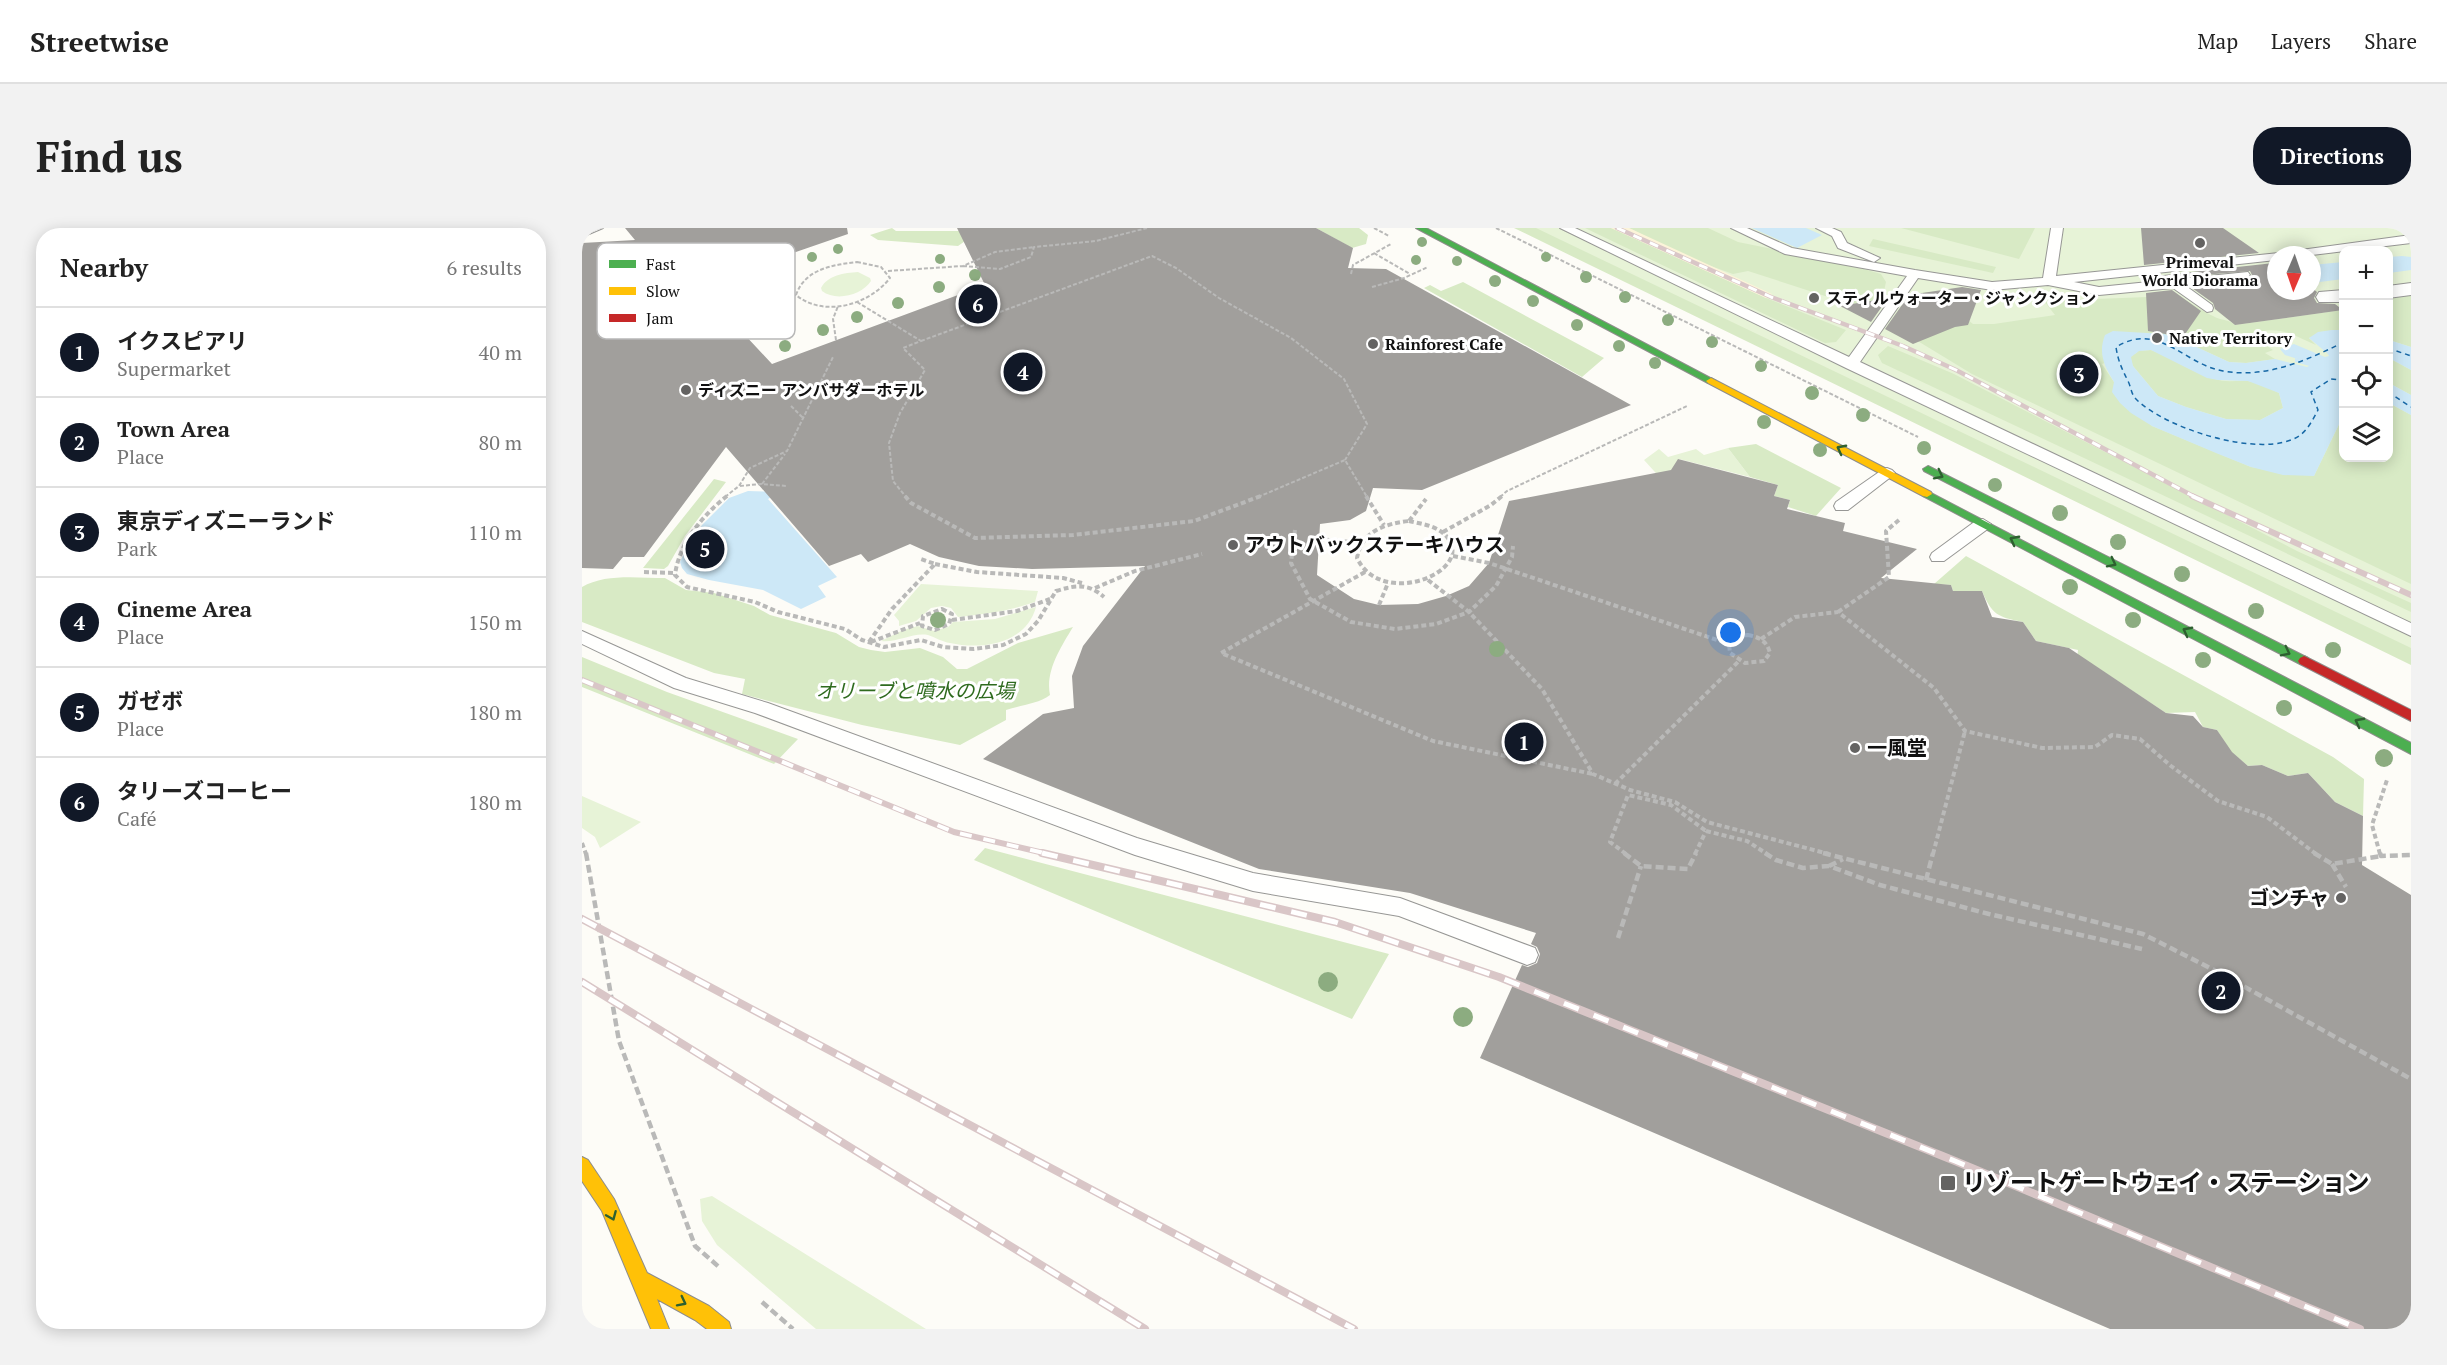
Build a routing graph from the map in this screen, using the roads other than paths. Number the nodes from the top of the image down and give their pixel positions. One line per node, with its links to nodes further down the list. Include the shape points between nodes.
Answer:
1 (1420, 228): 18 (main road, one-way to 1)
2 (1566, 228): 16 (lane)
3 (1737, 228): 11 (lane, via 1788,251)
4 (1822, 228): 11 (lane, via 1838,234 1842,245)
5 (2056, 228): 13 (lane)
6 (2411, 239): 7 (lane)
7 (2375, 244): 8 (lane); 9 (lane)
8 (2411, 250)
9 (2321, 251)
10 (2267, 257): 13 (lane)
11 (1915, 274): 13 (lane, via 1992,286); 16 (lane)
12 (2244, 275): 14 (lane)
13 (2049, 281): 14 (lane, via 2099,291)
14 (2175, 284): 15 (lane)
15 (2207, 308)
16 (1851, 365): 22 (lane)
17 (1912, 461): 24 (main road, one-way to 24)
18 (1887, 473): 19 (lane); 20 (main road)
19 (1842, 506)
20 (1983, 524): 21 (lane); 25 (main road, one-way to 20)
21 (1938, 557)
22 (2411, 630)
23 (582, 637): 26 (lane, via 680,683 761,708 1135,846 1253,882 1400,907)
24 (2411, 716)
25 (2411, 749)
26 (1527, 955)
27 (582, 1166): 28 (main road, one-way to 28, via 608,1205)
28 (640, 1280): 29 (main road); 30 (main road, one-way to 30, via 702,1313)
29 (660, 1329)
30 (722, 1329)

